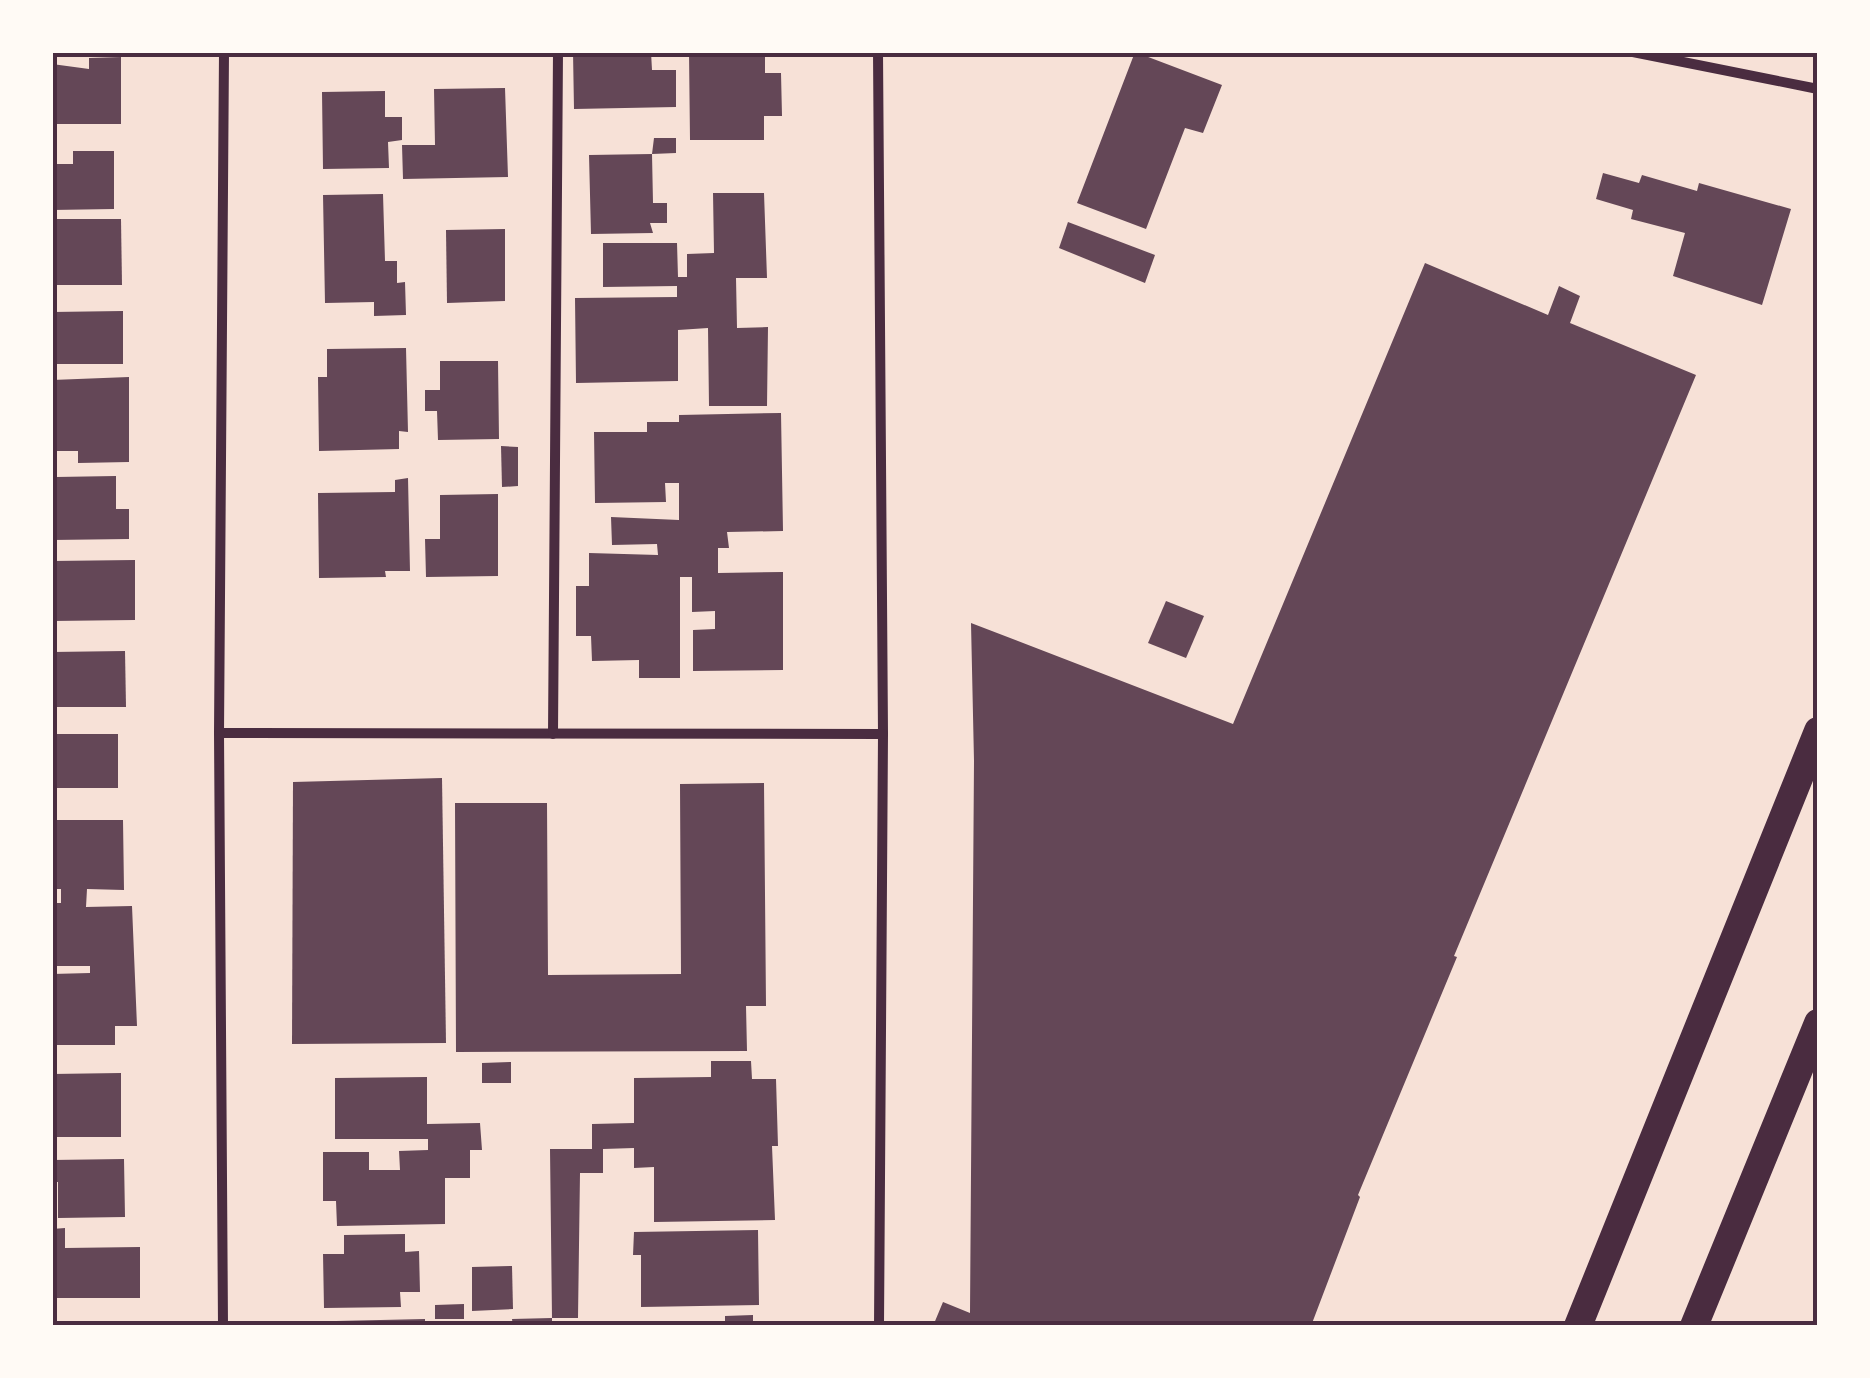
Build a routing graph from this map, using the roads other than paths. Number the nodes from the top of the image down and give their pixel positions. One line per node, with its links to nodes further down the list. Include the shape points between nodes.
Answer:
1 (224, 52): 7 (street)
2 (558, 52): 8 (street)
3 (878, 52): 9 (street)
4 (1633, 52): 5 (street)
5 (1818, 88)
6 (1818, 731): 13 (highway)
7 (219, 733): 8 (street); 11 (street)
8 (553, 734): 9 (street)
9 (883, 734): 12 (street)
10 (1818, 1023): 14 (highway)
11 (222, 1326)
12 (879, 1326)
13 (1578, 1326)
14 (1694, 1326)

